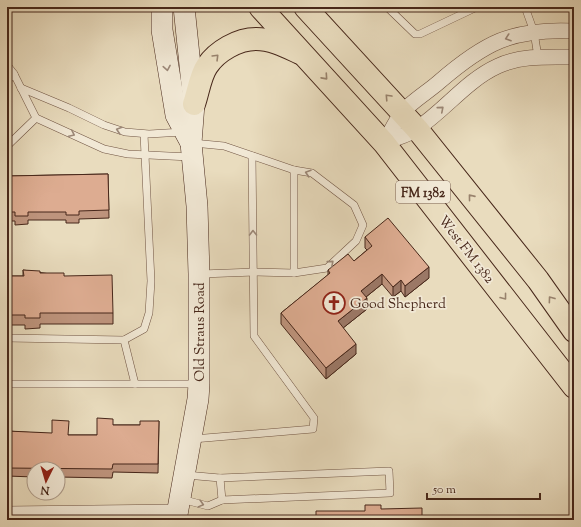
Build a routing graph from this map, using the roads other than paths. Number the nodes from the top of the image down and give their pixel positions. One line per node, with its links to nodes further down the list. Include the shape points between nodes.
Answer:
1 (162, 7): 23 (street, Old Straus Road, one-way to 23, via 162,30 176,115)
2 (184, 7): 17 (street, Old Straus Road)
3 (260, 7): 10 (main road, West FM 1382 / FM 1382)
4 (305, 7): 18 (main road, FM 1382, one-way to 4)
5 (387, 7): 6 (lane, via 415,34 420,34)
6 (477, 7)
7 (525, 7): 9 (lane)
8 (574, 31): 9 (street)
9 (534, 32): 11 (lane); 18 (street, one-way to 18, via 492,44 466,58)
10 (307, 56): 17 (main road, one-way to 10, via 207,66 223,50 239,42 256,39 276,43); 22 (main road, West FM 1382 / FM 1382, one-way to 22)
11 (538, 57): 12 (street); 20 (street, one-way to 11, via 474,80 498,66)
12 (574, 57)
13 (7, 65): 14 (lane)
14 (14, 74): 15 (lane); 16 (lane)
15 (7, 81)
16 (21, 88): 19 (lane); 21 (lane, one-way to 16, via 124,132 104,125)
17 (194, 104): 23 (street, Old Straus Road)
18 (402, 113): 20 (main road, FM 1382); 22 (street)
19 (36, 118): 24 (lane); 25 (lane, one-way to 25, via 104,149)
20 (417, 129): 22 (street); 31 (main road, FM 1382, one-way to 20, via 538,280)
21 (144, 134): 23 (lane); 25 (lane)
22 (384, 143): 37 (main road, West FM 1382 / FM 1382, one-way to 37)
23 (190, 144): 25 (lane); 26 (lane, via 224,146); 29 (street, Old Straus Road, via 197,206)
24 (7, 146)
25 (144, 155): 33 (lane, via 151,281 149,314 144,329)
26 (252, 156): 27 (lane); 28 (lane, one-way to 26)
27 (294, 170): 30 (lane); 30 (lane, one-way to 27, via 327,268 356,240 363,225 354,205 336,190 312,173)
28 (255, 272): 29 (lane); 30 (lane); 38 (lane, via 254,336 314,418 313,430)
29 (199, 274): 36 (street, Old Straus Road)
30 (294, 274)
31 (574, 331)
32 (7, 338): 33 (lane)
33 (124, 340): 35 (lane)
34 (7, 384): 35 (lane)
35 (135, 384): 36 (lane)
36 (199, 384): 38 (street, Old Straus Road)
37 (574, 387)
38 (190, 439): 39 (street, Old Straus Road)
39 (184, 475): 40 (lane); 42 (street, Old Straus Road)
40 (220, 478): 41 (lane); 41 (lane, via 389,471 390,493)
41 (222, 500): 42 (lane, one-way to 41, via 208,506)
42 (178, 510): 44 (street)
43 (7, 514): 44 (street)
44 (84, 516)

